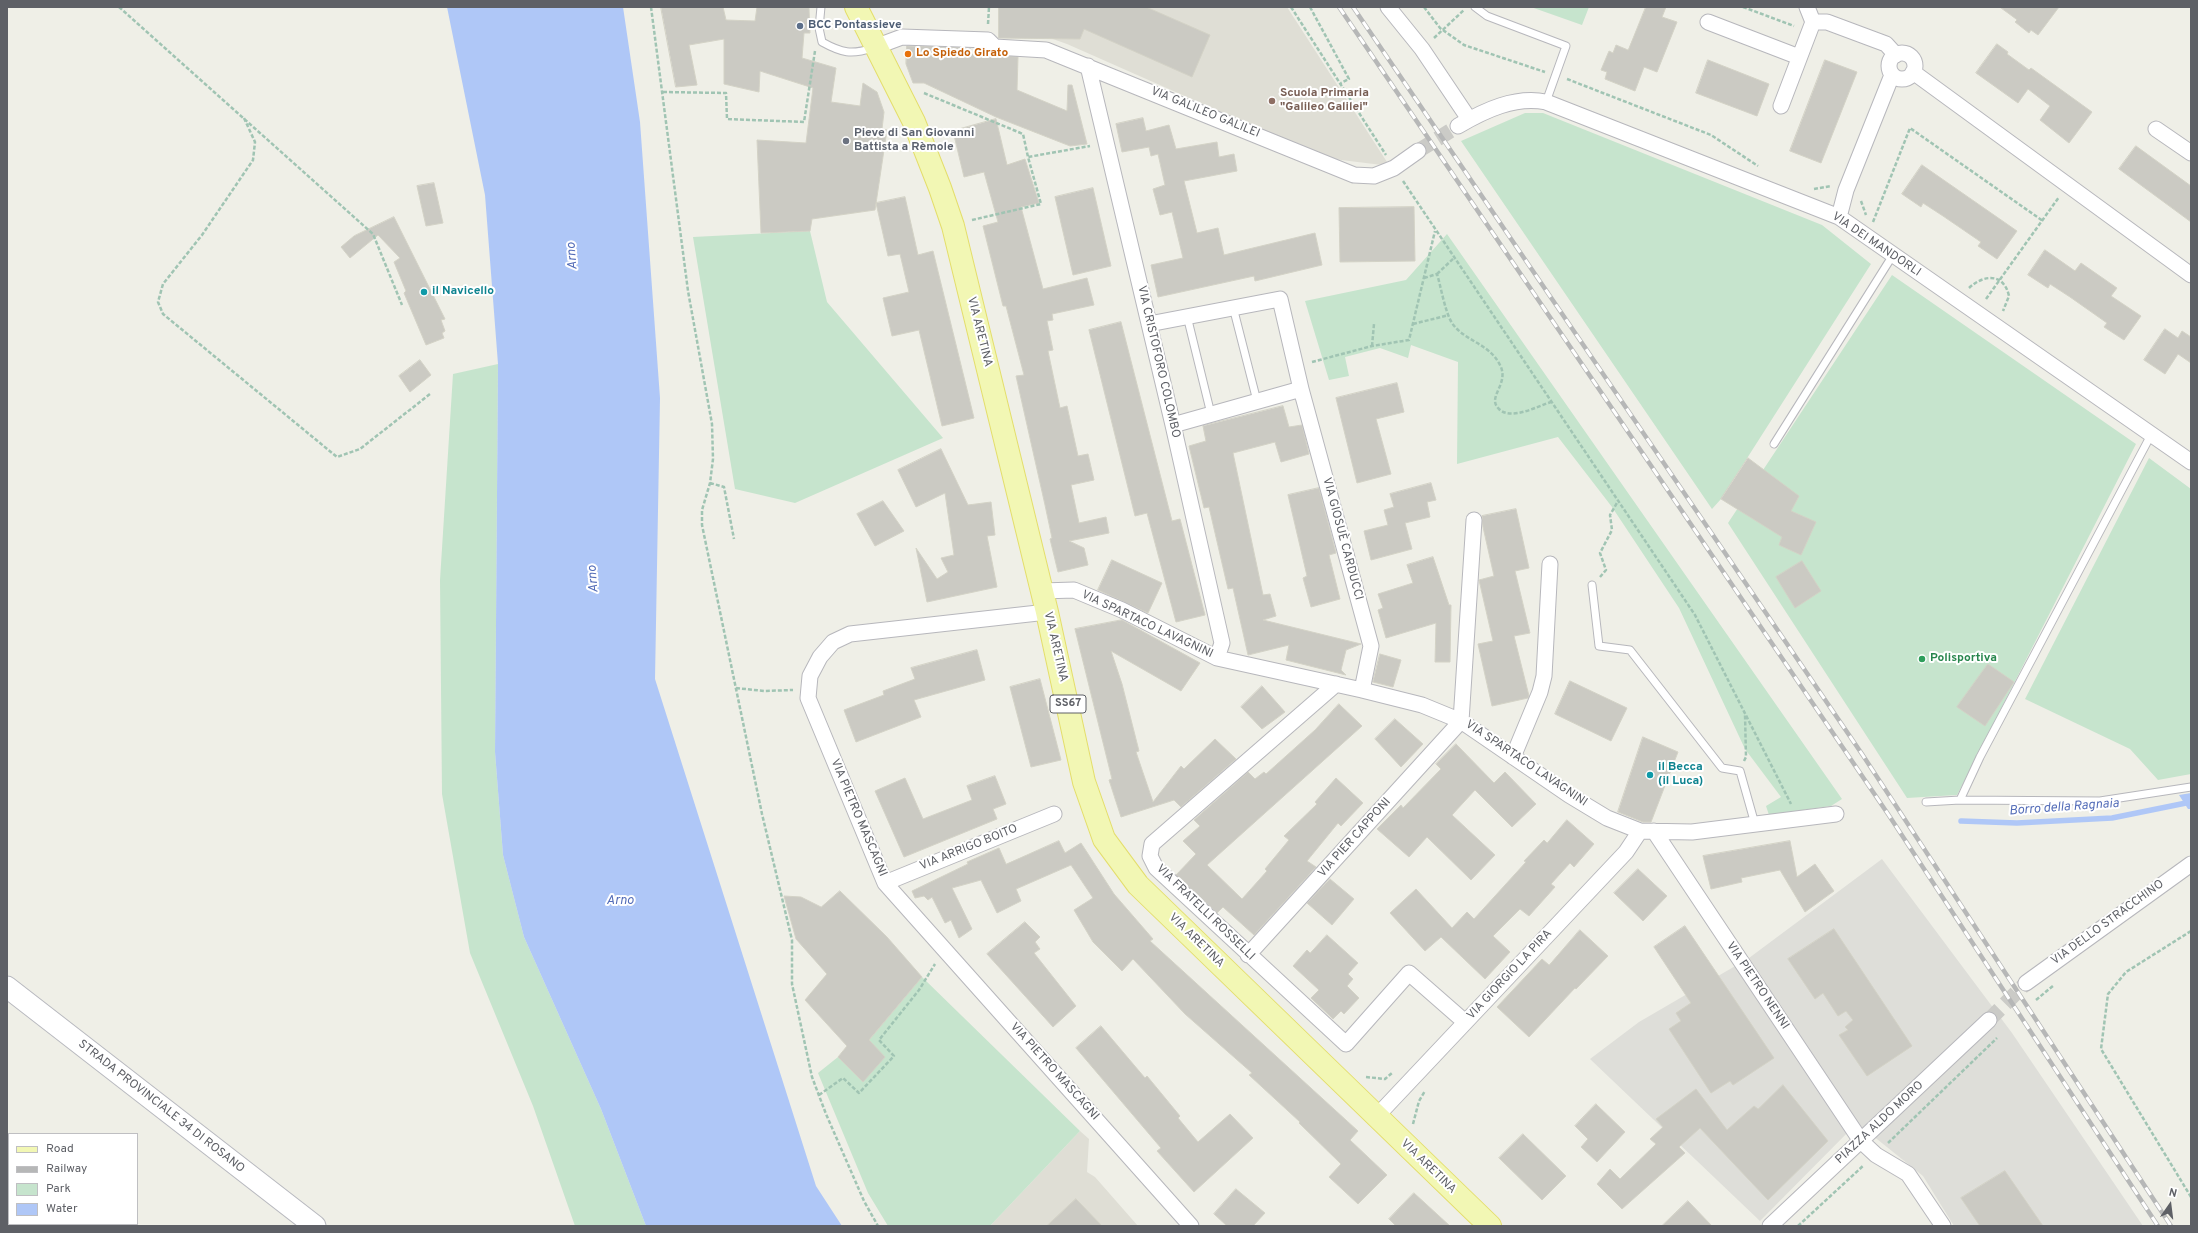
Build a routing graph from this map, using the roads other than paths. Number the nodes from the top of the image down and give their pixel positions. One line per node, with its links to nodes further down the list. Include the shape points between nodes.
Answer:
1 (821, 7): 8 (lane, via 819,28 822,42 839,51 858,53)
2 (856, 7): 8 (main road, VIA ARETINA / SS67)
3 (1388, 7): 14 (street, VIA DEI MANDORLI, via 1422,49 1464,122 1484,111 1520,100)
4 (1475, 7): 14 (lane, via 1487,16 1566,46)
5 (1807, 7): 7 (street)
6 (1708, 22): 10 (street)
7 (1812, 26): 9 (street, via 1827,22 1886,44); 10 (street)
8 (875, 47): 11 (street, VIA GALILEO GALILEI, via 902,37 988,40 995,47 1046,50); 35 (main road, VIA ARETINA / SS67, via 914,122 953,226)
9 (1896, 55): 12 (street, via 1911,57 1914,64); 13 (street, via 1889,64)
10 (1799, 57): 15 (street)
11 (1088, 66): 17 (street, VIA GALILEO GALILEI, via 1354,175 1374,176 1394,168); 24 (street, VIA CRISTOFORO COLOMBO)
12 (1913, 72): 13 (street, via 1911,76 1903,79); 21 (street, via 2068,186)
13 (1892, 75): 19 (street, via 1846,190)
14 (1546, 102): 19 (street, VIA DEI MANDORLI)
15 (1781, 106)
16 (2156, 128): 18 (street)
17 (1418, 152)
18 (2191, 153)
19 (1839, 218): 20 (street, VIA DEI MANDORLI)
20 (1893, 255): 29 (street, VIA DEI MANDORLI); 30 (lane)
21 (2189, 270)
22 (1233, 308): 23 (street); 25 (street, VIA GIOSUÈ CARDUCCI, via 1280,298); 26 (lane)
23 (1187, 316): 24 (street); 27 (lane)
24 (1149, 324): 28 (street, VIA CRISTOFORO COLOMBO)
25 (1301, 389): 26 (street); 39 (street, VIA GIOSUÈ CARDUCCI, via 1371,646)
26 (1257, 401): 27 (street)
27 (1210, 414): 28 (street)
28 (1173, 425): 37 (street, VIA CRISTOFORO COLOMBO, via 1222,643)
29 (2151, 434): 31 (street, VIA DEI MANDORLI); 43 (lane, via 1980,757)
30 (1774, 444)
31 (2191, 462)
32 (1474, 520): 40 (street)
33 (1550, 564): 41 (street, via 1544,676)
34 (1592, 585): 47 (lane, via 1599,646 1630,650 1722,768 1740,771)
35 (1042, 591): 36 (main road, VIA ARETINA / SS67); 37 (street, VIA SPARTACO LAVAGNINI, via 1074,590 1122,610)
36 (1047, 612): 50 (street, VIA PIETRO MASCAGNI, via 850,634 833,642 820,657 810,676 808,698); 56 (main road, VIA ARETINA / SS67, via 1084,782 1104,839 1138,886)
37 (1217, 658): 38 (street, VIA SPARTACO LAVAGNINI)
38 (1336, 684): 39 (street, VIA SPARTACO LAVAGNINI); 51 (street, VIA FRATELLI ROSSELLI, via 1152,844 1150,856 1156,868)
39 (1362, 690): 40 (street, VIA SPARTACO LAVAGNINI, via 1422,705)
40 (1461, 720): 41 (street, VIA SPARTACO LAVAGNINI); 51 (street, VIA PIER CAPPONI)
41 (1513, 757): 48 (street, VIA SPARTACO LAVAGNINI, via 1607,818)
42 (2191, 786): 43 (lane, via 2100,801)
43 (1960, 800): 44 (lane)
44 (1926, 802)
45 (1054, 814): 50 (street, VIA ARRIGO BOITO)
46 (1836, 814): 47 (street, VIA SPARTACO LAVAGNINI)
47 (1755, 824): 48 (street, VIA SPARTACO LAVAGNINI, via 1692,832)
48 (1647, 831): 55 (street, VIA GIORGIO LA PIRA); 57 (street, VIA PIETRO NENNI)
49 (2191, 864): 52 (street, VIA DELLO STRACCHINO)
50 (885, 883): 59 (street, VIA PIETRO MASCAGNI)
51 (1248, 955): 55 (street, VIA FRATELLI ROSSELLI, via 1346,1044 1409,973)
52 (2026, 983)
53 (7, 987): 58 (main road, STRADA PROVINCIALE 34 DI ROSANO)
54 (1989, 1020): 57 (street, PIAZZA ALDO MORO)
55 (1465, 1022): 56 (street, VIA GIORGIO LA PIRA)
56 (1376, 1117): 60 (main road, VIA ARETINA / SS67)
57 (1860, 1141): 61 (street, PIAZZA ALDO MORO); 62 (street, VIA PIETRO NENNI, via 1876,1155 1908,1174)
58 (315, 1226)
59 (1191, 1226)
60 (1490, 1226)
61 (1770, 1226)
62 (1944, 1226)

